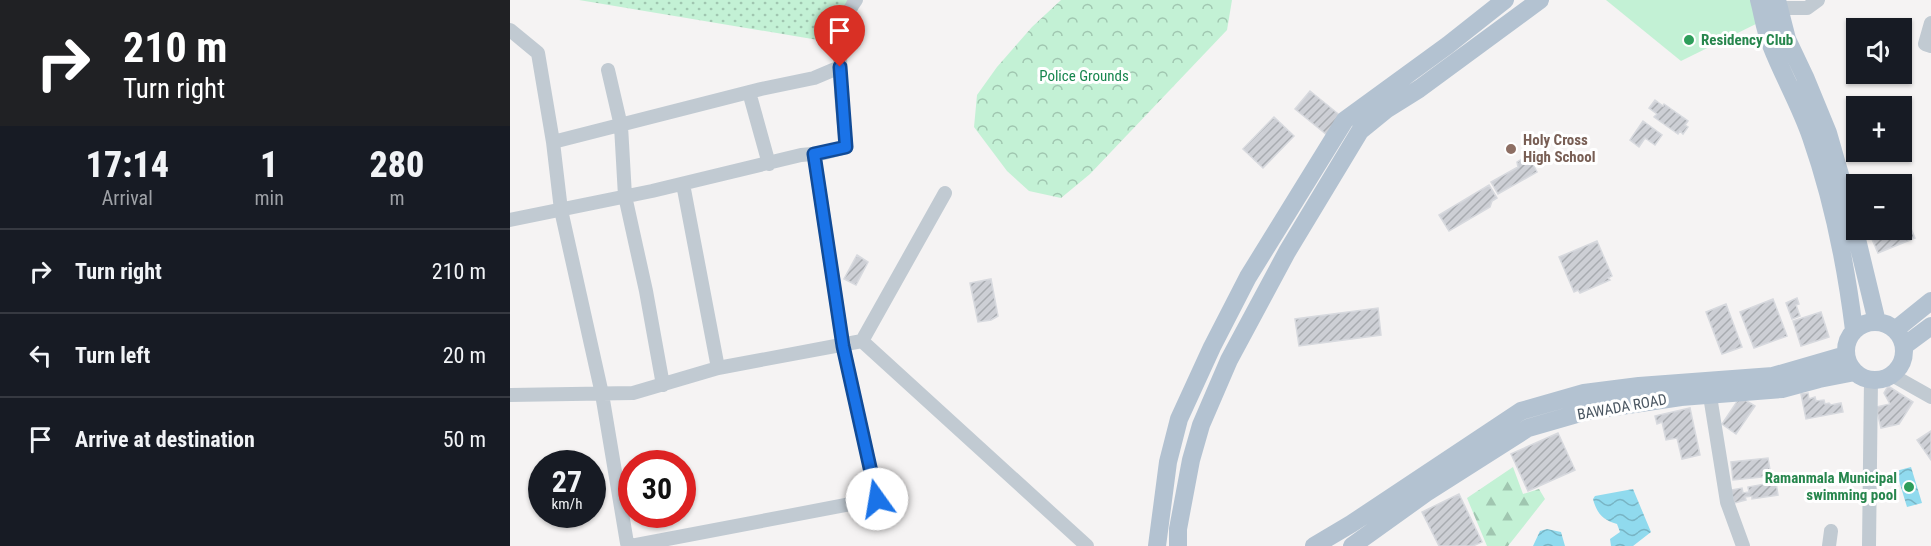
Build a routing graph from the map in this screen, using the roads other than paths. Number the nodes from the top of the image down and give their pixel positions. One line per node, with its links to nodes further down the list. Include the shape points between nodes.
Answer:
1 (856, 0): 10 (street, via 840,40)
2 (1505, 0): 13 (main road)
3 (1540, 0): 15 (main road)
4 (1759, 0): 27 (main road, via 1770,44 1811,137 1846,270)
5 (1818, 0): 6 (street, via 1807,8)
6 (1778, 4): 25 (main road, via 1787,39 1828,133)
7 (1931, 23): 9 (street, via 1925,44)
8 (510, 30): 16 (street, via 538,53)
9 (1931, 46)
10 (840, 67): 12 (street, via 814,78); 17 (street, via 846,147)
11 (608, 70): 14 (street)
12 (750, 92): 14 (street); 18 (street)
13 (1345, 120): 15 (main road); 44 (main road, via 1248,277 1179,419 1168,462)
14 (621, 126): 16 (street); 21 (street)
15 (1361, 130): 45 (main road, via 1287,252 1229,360 1201,425 1191,460)
16 (553, 142): 22 (street)
17 (814, 154): 18 (street); 30 (street)
18 (769, 164): 19 (street)
19 (683, 184): 21 (street); 33 (street)
20 (945, 193): 29 (street)
21 (625, 196): 22 (street); 36 (street)
22 (561, 210): 23 (street); 37 (street)
23 (510, 220)
24 (1931, 301): 28 (main road)
25 (1877, 322): 27 (main road); 28 (main road)
26 (1931, 326): 31 (main road)
27 (1854, 330): 32 (main road)
28 (1895, 330): 31 (main road)
29 (862, 341): 30 (street); 43 (street)
30 (843, 346): 33 (street); 42 (street, via 877,499)
31 (1904, 346): 34 (main road, via 1902,362)
32 (1846, 355): 35 (main road); 46 (main road, via 1773,376 1584,393 1521,411)
33 (718, 368): 36 (street)
34 (1892, 375): 35 (main road, via 1882,379); 40 (street)
35 (1863, 376): 39 (main road, BAWADA ROAD); 50 (street)
36 (663, 385): 37 (street, via 633,393)
37 (602, 394): 38 (street); 42 (street)
38 (510, 395)
39 (1710, 396): 47 (main road, BAWADA ROAD, via 1587,411 1528,428); 48 (street, via 1727,502)
40 (1931, 397)
41 (1831, 531): 49 (street)
42 (630, 546)
43 (1087, 546)
44 (1157, 546)
45 (1178, 546)
46 (1314, 546)
47 (1352, 546)
48 (1743, 546)
49 (1829, 546)
50 (1869, 546)

